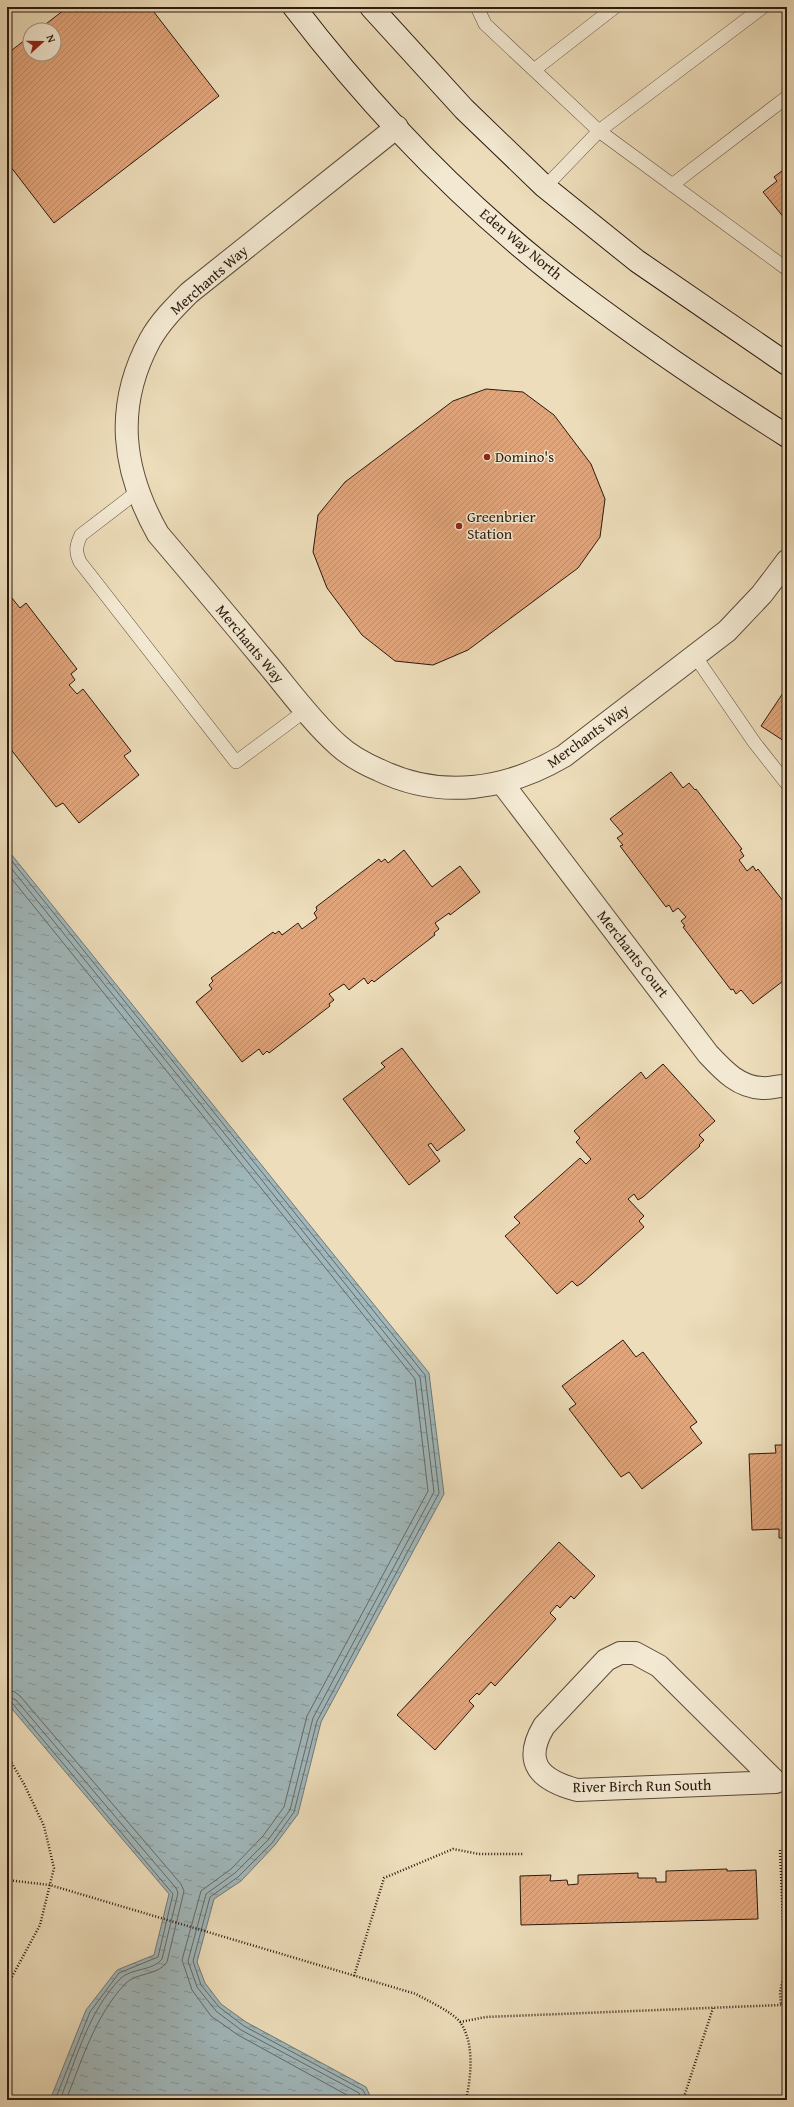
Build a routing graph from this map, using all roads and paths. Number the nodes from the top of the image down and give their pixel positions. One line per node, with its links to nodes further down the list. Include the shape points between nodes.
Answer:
1 (294, 7): 8 (street, Eden Way North, via 336,61)
2 (371, 7): 11 (street, via 464,109)
3 (477, 7): 6 (lane, via 485,24)
4 (615, 7): 6 (lane)
5 (764, 7): 9 (lane)
6 (534, 70): 9 (lane)
7 (787, 97): 10 (lane)
8 (397, 127): 14 (street, Eden Way North, via 431,164 505,233 595,306); 15 (street, Merchants Way, via 189,293 157,330 138,367 129,401 126,442)
9 (599, 131): 10 (lane); 11 (lane)
10 (672, 185): 12 (lane)
11 (545, 187): 13 (street, via 637,261)
12 (787, 269)
13 (787, 364)
14 (787, 436)
15 (137, 492): 18 (street, Merchants Way, via 158,534); 18 (lane, via 81,535 75,553 84,568 236,762)
16 (787, 561): 17 (street, Merchants Way, via 762,594 728,631)
17 (695, 656): 19 (street, Merchants Way, via 564,756 544,768); 20 (lane, via 754,742)
18 (306, 710): 19 (street, Merchants Way, via 338,745 363,763 397,779 418,785 463,789)
19 (502, 783): 21 (street, Merchants Court, via 708,1054 727,1074 744,1084 762,1088)
20 (787, 784)
21 (787, 1086)
22 (7, 1754): 27 (path, via 44,1826 54,1868)
23 (782, 1783): 23 (street, River Birch Run South, via 659,1666 635,1653 620,1653 606,1660 544,1726 533,1750 544,1777 557,1785 577,1790)
24 (780, 1850): 30 (path, via 785,1970 780,1992)
25 (523, 1854): 28 (path, via 479,1854 453,1849 384,1878)
26 (7, 1880): 27 (path)
27 (50, 1885): 28 (path); 29 (path, via 40,1924)
28 (354, 1976): 33 (path, via 416,1994)
29 (7, 1986)
30 (781, 2005): 31 (path); 32 (path)
31 (787, 2007)
32 (713, 2008): 33 (path, via 486,2017); 35 (path)
33 (460, 2022): 34 (path, via 466,2038 472,2074)
34 (466, 2100)
35 (683, 2100)

